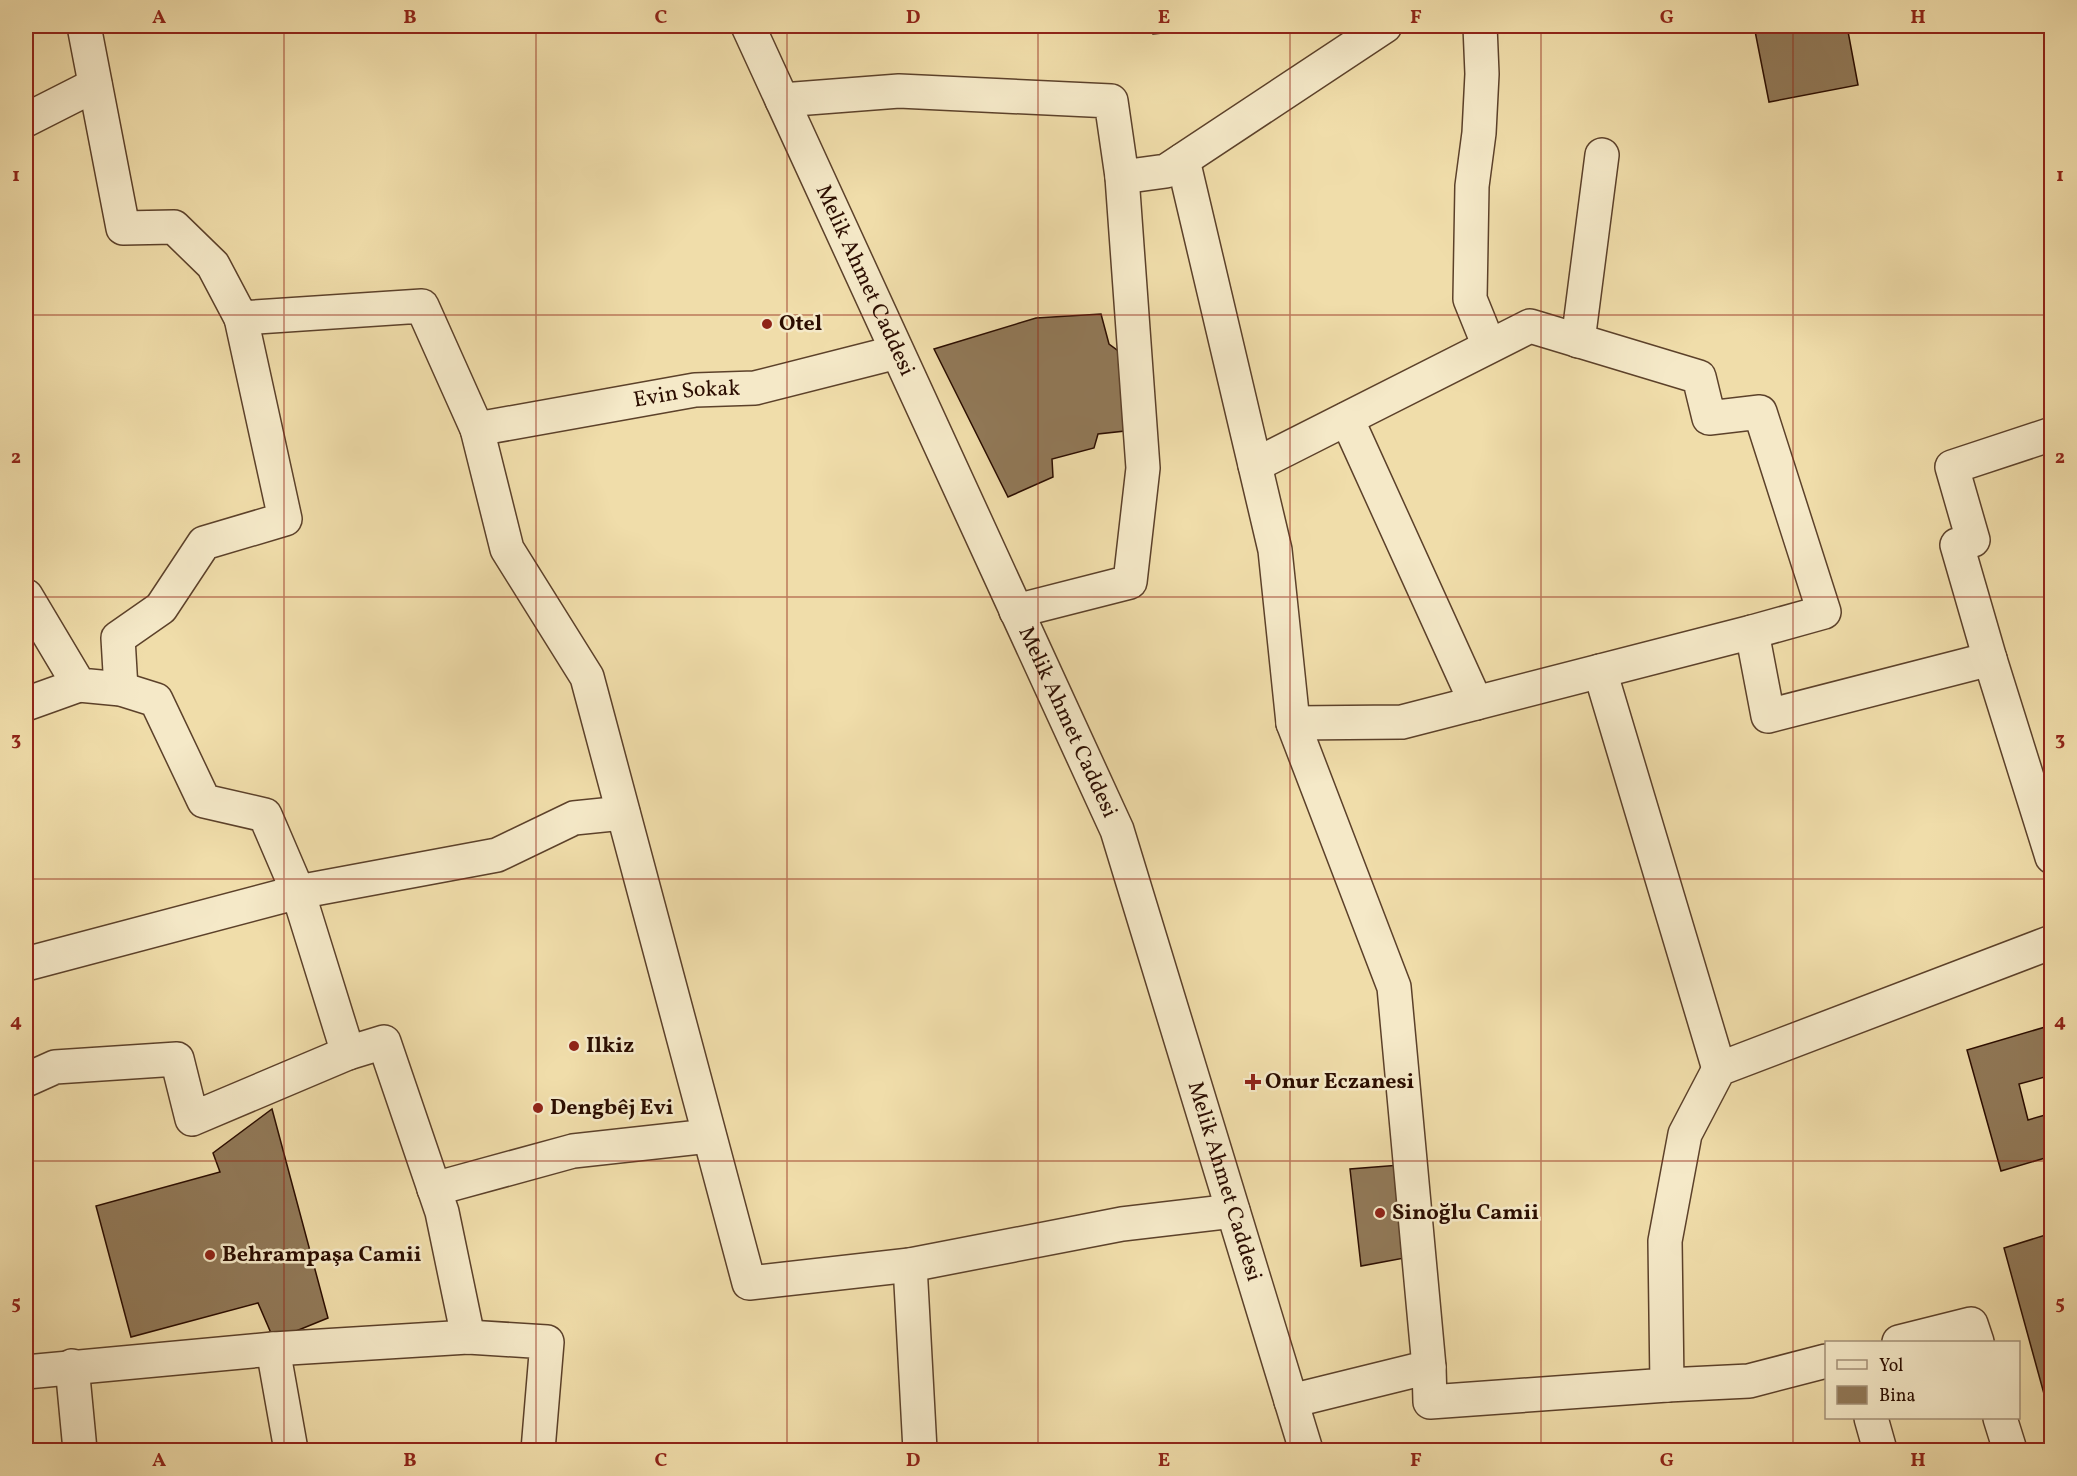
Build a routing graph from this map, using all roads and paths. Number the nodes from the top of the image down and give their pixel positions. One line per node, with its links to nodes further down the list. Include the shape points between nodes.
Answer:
1 (84, 26): 5 (street)
2 (748, 26): 6 (street, Melik Ahmet Caddesi)
3 (1384, 26): 9 (street)
4 (1480, 26): 13 (street, via 1482,74 1472,186 1470,299)
5 (95, 85): 7 (street); 11 (street, via 123,228 174,227 213,265)
6 (782, 100): 10 (street, via 899,91 1111,101); 14 (street, Melik Ahmet Caddesi)
7 (26, 120)
8 (1602, 155): 12 (street)
9 (1184, 160): 10 (street, via 1166,171); 18 (street)
10 (1122, 177): 20 (street, via 1143,468 1130,582)
11 (241, 318): 16 (street, via 422,306); 25 (street, via 285,519 204,543 161,608 118,638)
12 (1578, 340): 13 (street, via 1530,326); 21 (street, via 1699,377 1709,418 1760,412 1824,612)
13 (1489, 346): 15 (street)
14 (897, 352): 16 (street, Evin Sokak, via 755,388 695,390); 20 (street, Melik Ahmet Caddesi)
15 (1347, 419): 18 (street); 26 (street)
16 (477, 429): 29 (street, via 507,549 587,677)
17 (2052, 434): 22 (street, via 1952,467 1973,540 1957,545)
18 (1255, 465): 28 (street, via 1275,550)
19 (26, 596): 24 (street)
20 (1016, 611): 39 (street, Melik Ahmet Caddesi, via 1117,830)
21 (1752, 632): 22 (street, via 1768,716); 23 (street)
22 (1990, 659): 30 (street)
23 (1600, 671): 26 (street); 35 (street)
24 (79, 685): 25 (street); 27 (street)
25 (121, 689): 31 (street, via 156,700 204,801 265,815)
26 (1476, 703): 28 (street, via 1402,722)
27 (26, 704)
28 (1293, 723): 47 (street, via 1394,987)
29 (623, 813): 31 (street, via 574,818 498,855); 37 (street)
30 (2052, 857)
31 (298, 892): 33 (street); 34 (street)
32 (2052, 942): 35 (street)
33 (26, 964)
34 (348, 1053): 36 (street, via 192,1119 177,1059 55,1067); 38 (street, via 384,1042)
35 (1719, 1070): 49 (street, via 1685,1134 1665,1241)
36 (26, 1080)
37 (709, 1136): 38 (street, via 573,1151); 40 (street, via 749,1283)
38 (434, 1189): 41 (street)
39 (1233, 1211): 40 (street, via 1122,1224); 50 (street, Melik Ahmet Caddesi)
40 (910, 1265): 56 (street)
41 (468, 1337): 44 (street); 55 (street, via 547,1342)
42 (1903, 1341): 43 (street, via 1971,1324)
43 (1977, 1341)
44 (273, 1349): 46 (street); 54 (street)
45 (1825, 1362): 49 (street, via 1749,1381)
46 (72, 1366): 48 (street); 53 (street)
47 (1429, 1367): 49 (street, via 1430,1402); 50 (street)
48 (26, 1372)
49 (1667, 1385)
50 (1291, 1401): 57 (street, Melik Ahmet Caddesi)
51 (1872, 1419): 58 (street)
52 (2000, 1419): 59 (street)
53 (80, 1450)
54 (291, 1450)
55 (538, 1450)
56 (920, 1450)
57 (1306, 1450)
58 (1880, 1450)
59 (2010, 1450)

